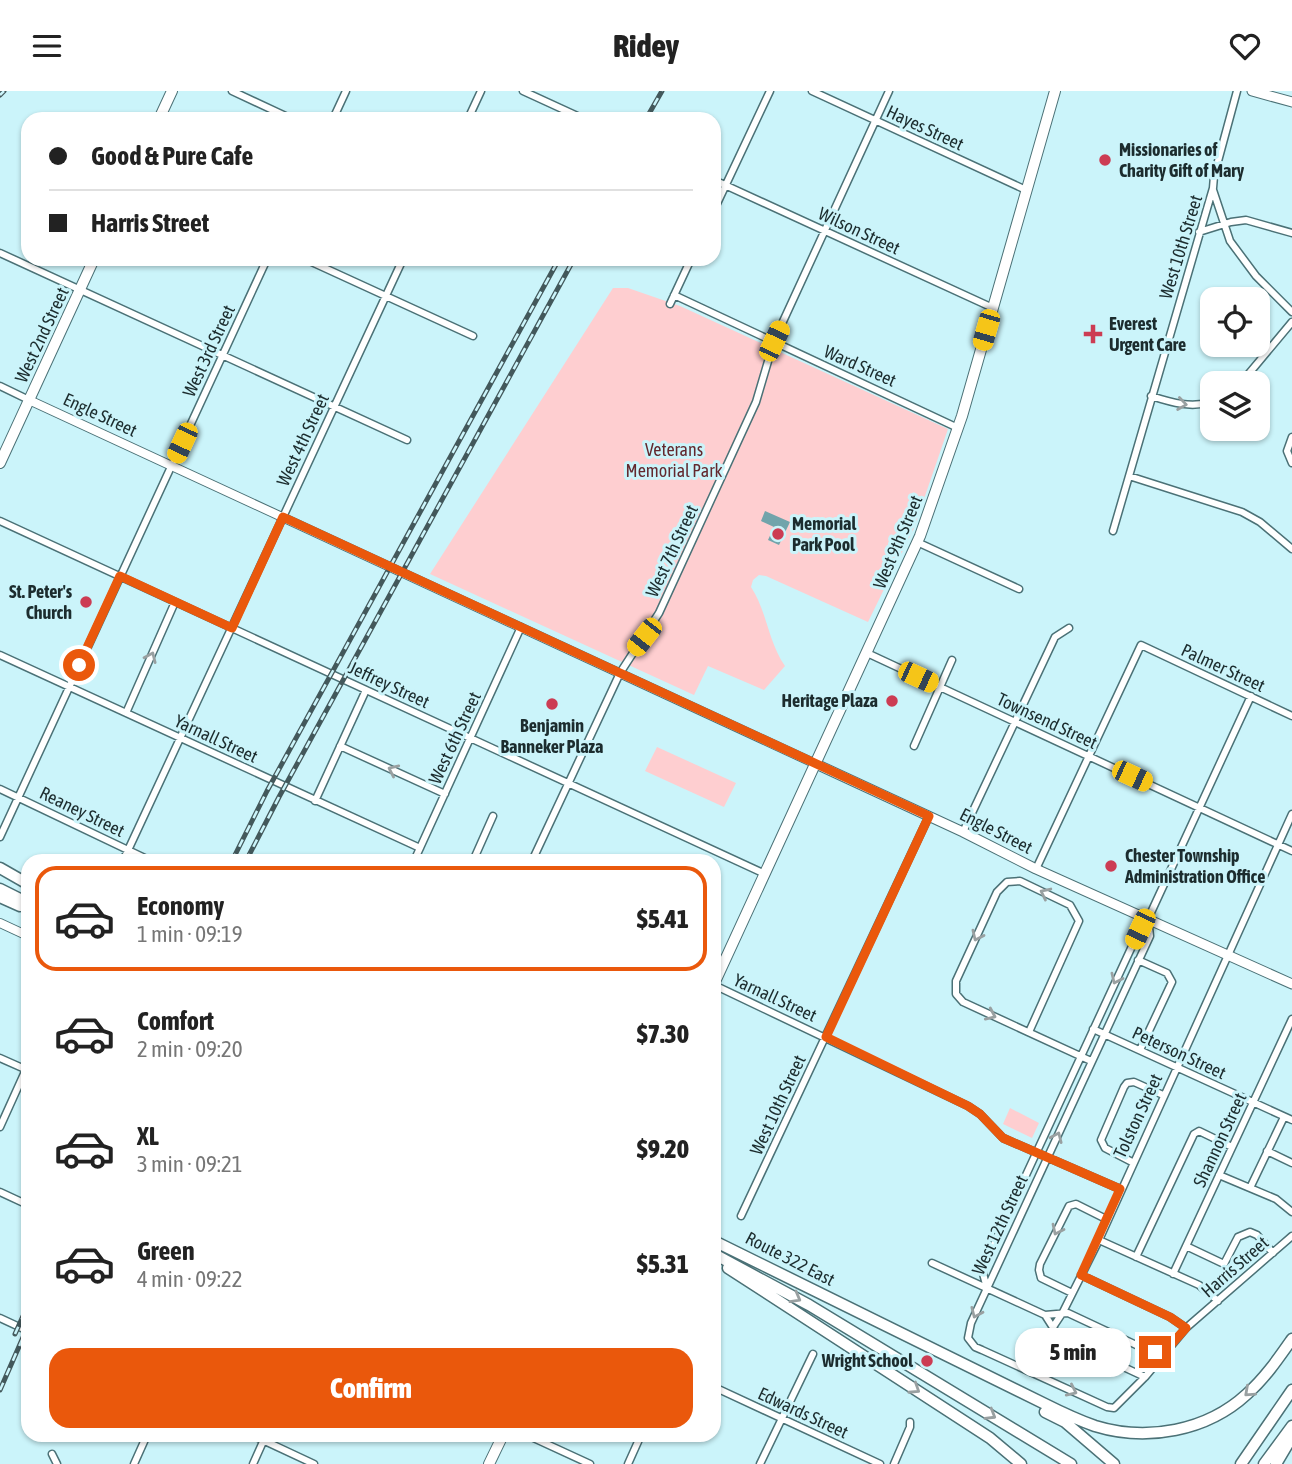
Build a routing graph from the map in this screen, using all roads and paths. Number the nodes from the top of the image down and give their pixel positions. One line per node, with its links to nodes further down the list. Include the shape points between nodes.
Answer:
1 (172, 91): 13 (main road)
2 (232, 91): 14 (street)
3 (346, 91): 15 (street)
4 (481, 91): 16 (street)
5 (523, 91): 17 (street)
6 (770, 91): 20 (street)
7 (812, 91): 18 (street, Hayes Street)
8 (889, 91): 18 (street, West 7th Street)
9 (1055, 91): 22 (main road, West 9th Street)
10 (1237, 91): 21 (street, West 10th Street)
11 (1252, 91): 12 (main road)
12 (1292, 102)
13 (162, 112)
14 (277, 112)
15 (336, 112)
16 (471, 112)
17 (569, 112)
18 (876, 120): 22 (street, Hayes Street); 25 (street, West 7th Street)
19 (721, 183): 20 (street, Wilson Street)
20 (726, 185): 23 (street); 25 (street, Wilson Street)
21 (1213, 188): 24 (street); 26 (street, West 10th Street)
22 (1026, 190): 40 (main road, West 9th Street)
23 (721, 195)
24 (1223, 224): 26 (street); 27 (street, via 1246,220); 41 (street, via 1256,276)
25 (825, 231): 40 (street, Wilson Street); 44 (street, West 7th Street)
26 (1199, 232): 48 (street, West 10th Street)
27 (1292, 233)
28 (0, 253): 29 (street)
29 (21, 263)
30 (28, 266): 36 (street)
31 (91, 266): 36 (main road, West 2nd Street)
32 (264, 266): 45 (street, West 3rd Street)
33 (320, 266): 38 (street)
34 (400, 266): 38 (street, West 4th Street)
35 (688, 266): 37 (street)
36 (80, 290): 45 (street); 49 (main road, West 2nd Street)
37 (674, 295): 39 (street); 44 (street, Ward Street)
38 (385, 297): 43 (street); 51 (street, West 4th Street)
39 (670, 304)
40 (993, 308): 52 (main road, West 9th Street)
41 (1292, 312)
42 (1292, 322): 46 (street)
43 (472, 336)
44 (774, 341): 52 (street, Ward Street); 73 (street, West 7th Street, via 756,403 652,625)
45 (223, 355): 51 (street); 57 (street, West 3rd Street)
46 (1251, 371)
47 (0, 386): 49 (street, Engle Street)
48 (1151, 396): 50 (street, one-way to 50); 58 (street, West 10th Street)
49 (29, 400): 56 (main road, West 2nd Street); 57 (street, Engle Street)
50 (1200, 405)
51 (334, 408): 54 (street); 59 (street, West 4th Street)
52 (958, 428): 62 (main road, West 9th Street)
53 (1292, 437): 55 (street, via 1287,451)
54 (407, 440)
55 (1291, 462)
56 (0, 463)
57 (171, 465): 59 (street, Engle Street); 64 (street, West 3rd Street)
58 (1129, 476): 61 (street, West 10th Street); 63 (street, via 1242,512)
59 (283, 517): 67 (street, West 4th Street); 68 (street, Engle Street)
60 (1, 521): 64 (street, Jeffrey Street)
61 (1113, 531)
62 (917, 542): 65 (street); 70 (main road, West 9th Street)
63 (1292, 549)
64 (120, 576): 66 (street, Jeffrey Street); 75 (street, West 3rd Street)
65 (1020, 589)
66 (175, 602): 67 (street, Jeffrey Street); 78 (street, one-way to 66)
67 (232, 628): 76 (street, Jeffrey Street); 81 (street, West 4th Street)
68 (521, 628): 73 (street, Engle Street); 82 (street, West 6th Street)
69 (1069, 628): 80 (street, via 1055,637)
70 (867, 653): 74 (street, Townsend Street); 86 (main road, West 9th Street)
71 (0, 655): 75 (street, Yarnall Street)
72 (952, 660): 74 (street)
73 (620, 673): 86 (street, Engle Street); 87 (street, West 7th Street)
74 (942, 687): 80 (street, Townsend Street); 84 (street)
75 (68, 688): 78 (street, Yarnall Street); 90 (street, West 3rd Street)
76 (366, 690): 82 (street, Jeffrey Street); 83 (street)
77 (1251, 696): 79 (street, Palmer Street); 85 (street, Palmer Street, via 1141,645); 92 (street, West 12th Street)
78 (126, 713): 81 (street, Yarnall Street)
79 (1292, 716)
80 (1014, 721): 85 (street, Townsend Street); 96 (street)
81 (180, 738): 91 (street, Yarnall Street); 100 (street, West 4th Street)
82 (471, 738): 87 (street, Jeffrey Street); 89 (street, West 6th Street)
83 (340, 746): 89 (street, one-way to 83); 91 (street)
84 (914, 746)
85 (1088, 756): 92 (street, Townsend Street); 108 (street)
86 (816, 764): 95 (main road, Engle Street); 109 (main road, West 9th Street)
87 (568, 783): 106 (street, West 7th Street); 109 (street, Jeffrey Street)
88 (0, 789): 90 (street, Reaney Street)
89 (445, 794): 99 (street, West 6th Street)
90 (19, 798): 97 (street, West 3rd Street); 100 (street, Reaney Street)
91 (315, 801): 99 (street, Yarnall Street)
92 (1199, 807): 98 (street, Townsend Street); 117 (street, West 12th Street)
93 (1292, 814): 98 (street, Tolston Street)
94 (493, 816): 105 (street)
95 (929, 816): 96 (main road, Engle Street); 129 (street, West 10th Street)
96 (963, 832): 108 (main road, Engle Street)
97 (0, 837)
98 (1279, 845): 101 (street, Townsend Street); 120 (street, Tolston Street)
99 (420, 848): 104 (street, West 6th Street)
100 (128, 851): 102 (street, West 4th Street); 103 (street, Reaney Street)
101 (1292, 851)
102 (126, 854)
103 (135, 854)
104 (417, 854)
105 (475, 854)
106 (535, 854)
107 (0, 867): 111 (highway)
108 (1036, 869): 117 (main road, Engle Street)
109 (765, 874): 122 (main road, West 9th Street)
110 (0, 875): 112 (highway)
111 (21, 882)
112 (21, 884)
113 (0, 889): 115 (highway)
114 (0, 897): 116 (highway)
115 (21, 900)
116 (21, 907)
117 (1148, 919): 120 (main road, Engle Street); 121 (street, West 12th Street, via 1150,936); 126 (street, West 12th Street, one-way to 126)
118 (0, 923): 119 (street)
119 (21, 933)
120 (1227, 955): 123 (main road, Engle Street); 134 (street, Tolston Street)
121 (1138, 960): 128 (street, West 12th Street); 130 (street, via 1167,974 1172,982)
122 (721, 970)
123 (1292, 984)
124 (721, 988): 129 (street, Yarnall Street)
125 (1292, 1019): 138 (street, Shannon Street)
126 (1093, 1029): 128 (street, Peterson Street); 131 (street, West 12th Street)
127 (1028, 1032): 127 (street, one-way to 127, via 1077,930 1078,916 1070,905 1020,881 1007,882 997,892 961,970 956,994 963,1002); 131 (street)
128 (1105, 1034): 130 (street, Peterson Street); 133 (street, West 12th Street)
129 (826, 1037): 144 (street, Yarnall Street, via 968,1106 1003,1138); 154 (street, West 10th Street)
130 (1140, 1050): 134 (street, Peterson Street)
131 (1080, 1056): 133 (street); 144 (street, West 12th Street)
132 (0, 1058): 135 (street)
133 (1091, 1061): 145 (street, West 12th Street, one-way to 133)
134 (1176, 1066): 137 (street, Tolston Street); 138 (street, Peterson Street)
135 (21, 1067)
136 (21, 1082): 141 (street)
137 (1163, 1095): 146 (street, Tolston Street); 146 (street, via 1134,1082 1124,1087 1101,1140 1105,1149)
138 (1252, 1102): 139 (street, Peterson Street); 142 (street, Shannon Street)
139 (1284, 1117): 140 (street, Peterson Street); 143 (street)
140 (1292, 1120)
141 (0, 1127)
142 (1232, 1147): 148 (street, Shannon Street); 161 (street, via 1199,1131 1194,1134)
143 (1267, 1151): 147 (street); 149 (street)
144 (1036, 1153): 145 (street, Yarnall Street); 167 (street, West 12th Street, via 982,1270)
145 (1048, 1157): 150 (street, Yarnall Street); 167 (street, West 12th Street)
146 (1132, 1162): 150 (street, Tolston Street)
147 (1292, 1163)
148 (1219, 1175): 149 (street); 159 (street, Shannon Street)
149 (1250, 1188): 153 (street)
150 (1120, 1189): 155 (street, Tolston Street)
151 (0, 1192): 152 (street)
152 (21, 1202)
153 (1292, 1212)
154 (741, 1216)
155 (1107, 1219): 157 (street, Tolston Street); 168 (street, one-way to 168, via 1076,1204 1069,1206 1040,1264 1041,1277)
156 (1292, 1237): 160 (street, Harris Street)
157 (1099, 1240): 161 (street); 166 (street, Tolston Street)
158 (721, 1244): 170 (highway, Route 322 East)
159 (1186, 1246): 160 (street, via 1223,1263 1246,1232 1255,1233); 165 (street, Shannon Street)
160 (1273, 1253): 169 (street, Harris Street)
161 (1136, 1257): 165 (street)
162 (721, 1261): 208 (highway, one-way to 208, via 809,1305)
163 (721, 1262): 207 (highway, one-way to 207, via 990,1438)
164 (932, 1263): 167 (street)
165 (1173, 1274): 169 (street, via 1199,1285)
166 (1081, 1275): 168 (street, Tolston Street); 176 (street)
167 (987, 1288): 172 (street); 182 (street, Harris Street, one-way to 182, via 968,1330 975,1347 1111,1408)
168 (1072, 1293): 171 (street, Tolston Street)
169 (1217, 1301): 176 (street, Harris Street)
170 (851, 1309): 177 (highway, one-way to 170, via 1262,1380 1229,1408 1177,1430 1146,1434 1110,1430 1080,1420); 196 (highway, via 1065,1422)
171 (1063, 1312): 172 (street); 174 (street, Tolston Street); 179 (street)
172 (1045, 1315): 174 (street)
173 (0, 1318): 175 (street)
174 (1053, 1327): 182 (street, via 1063,1340)
175 (21, 1328)
176 (1186, 1328): 178 (street, Harris Street)
177 (1292, 1339)
178 (1167, 1349): 179 (street); 181 (street, Harris Street)
179 (1149, 1351): 181 (street)
180 (813, 1354): 185 (street)
181 (1156, 1364): 182 (street, Harris Street)
182 (1145, 1377)
183 (721, 1390): 185 (street, Edwards Street)
184 (1292, 1390): 209 (highway)
185 (782, 1419): 204 (street); 205 (street, Edwards Street)
186 (910, 1422): 206 (street)
187 (1292, 1426): 210 (highway)
188 (1292, 1437): 211 (highway)
189 (144, 1442): 198 (street)
190 (263, 1442): 199 (street)
191 (273, 1442): 200 (street)
192 (500, 1442): 201 (main road)
193 (542, 1442): 202 (street)
194 (638, 1442): 203 (street)
195 (52, 1454): 197 (street)
196 (1112, 1462)
197 (57, 1464)
198 (134, 1464)
199 (253, 1464)
200 (314, 1464)
201 (489, 1464)
202 (590, 1464)
203 (628, 1464)
204 (760, 1464)
205 (880, 1464)
206 (894, 1464)
207 (1021, 1464)
208 (1071, 1464)
209 (1241, 1464)
210 (1264, 1464)
211 (1276, 1464)

